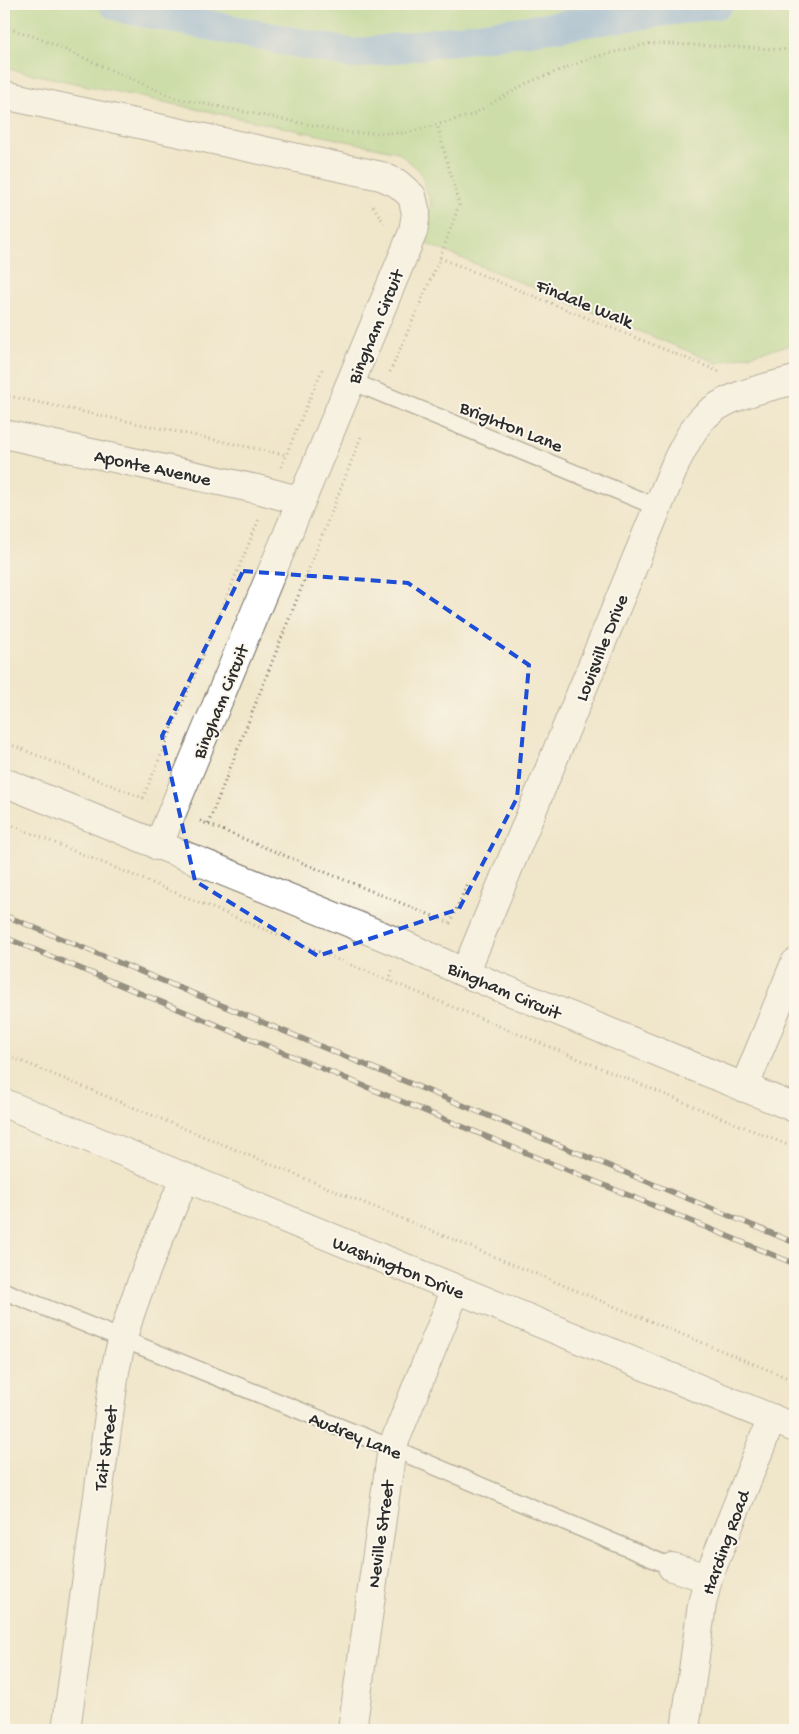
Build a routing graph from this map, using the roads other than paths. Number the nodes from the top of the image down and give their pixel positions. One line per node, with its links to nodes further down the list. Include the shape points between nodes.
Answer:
1 (4, 95): 3 (street, Bingham Circuit, via 381,176 412,196 416,214 413,232)
2 (795, 380): 6 (street, Louisville Drive, via 748,392 722,404 703,418 678,458)
3 (351, 381): 5 (street, Bingham Circuit); 6 (lane, Brighton Lane)
4 (4, 434): 5 (street, Aponte Avenue)
5 (301, 501): 8 (street, Bingham Circuit)
6 (658, 508): 10 (street, Louisville Drive)
7 (4, 782): 8 (street, Bingham Circuit)
8 (158, 846): 10 (street, Bingham Circuit, via 402,944)
9 (795, 962): 11 (street)
10 (465, 973): 11 (street, Bingham Circuit)
11 (744, 1088): 13 (street, Bingham Circuit)
12 (4, 1103): 14 (street, Washington Drive)
13 (795, 1108)
14 (185, 1177): 15 (street, Washington Drive); 17 (street, Tait Street)
15 (456, 1289): 18 (street, Washington Drive); 19 (street, Neville Street)
16 (4, 1291): 17 (lane, Audrey Lane)
17 (121, 1340): 19 (lane, Audrey Lane); 22 (street, Tait Street)
18 (784, 1423): 21 (street, Harding Road, via 721,1542)
19 (392, 1448): 20 (lane, Audrey Lane); 23 (street, Neville Street)
20 (672, 1567): 21 (street, Audrey Lane)
21 (708, 1578): 24 (street, Harding Road)
22 (66, 1730)
23 (352, 1730)
24 (685, 1730)

